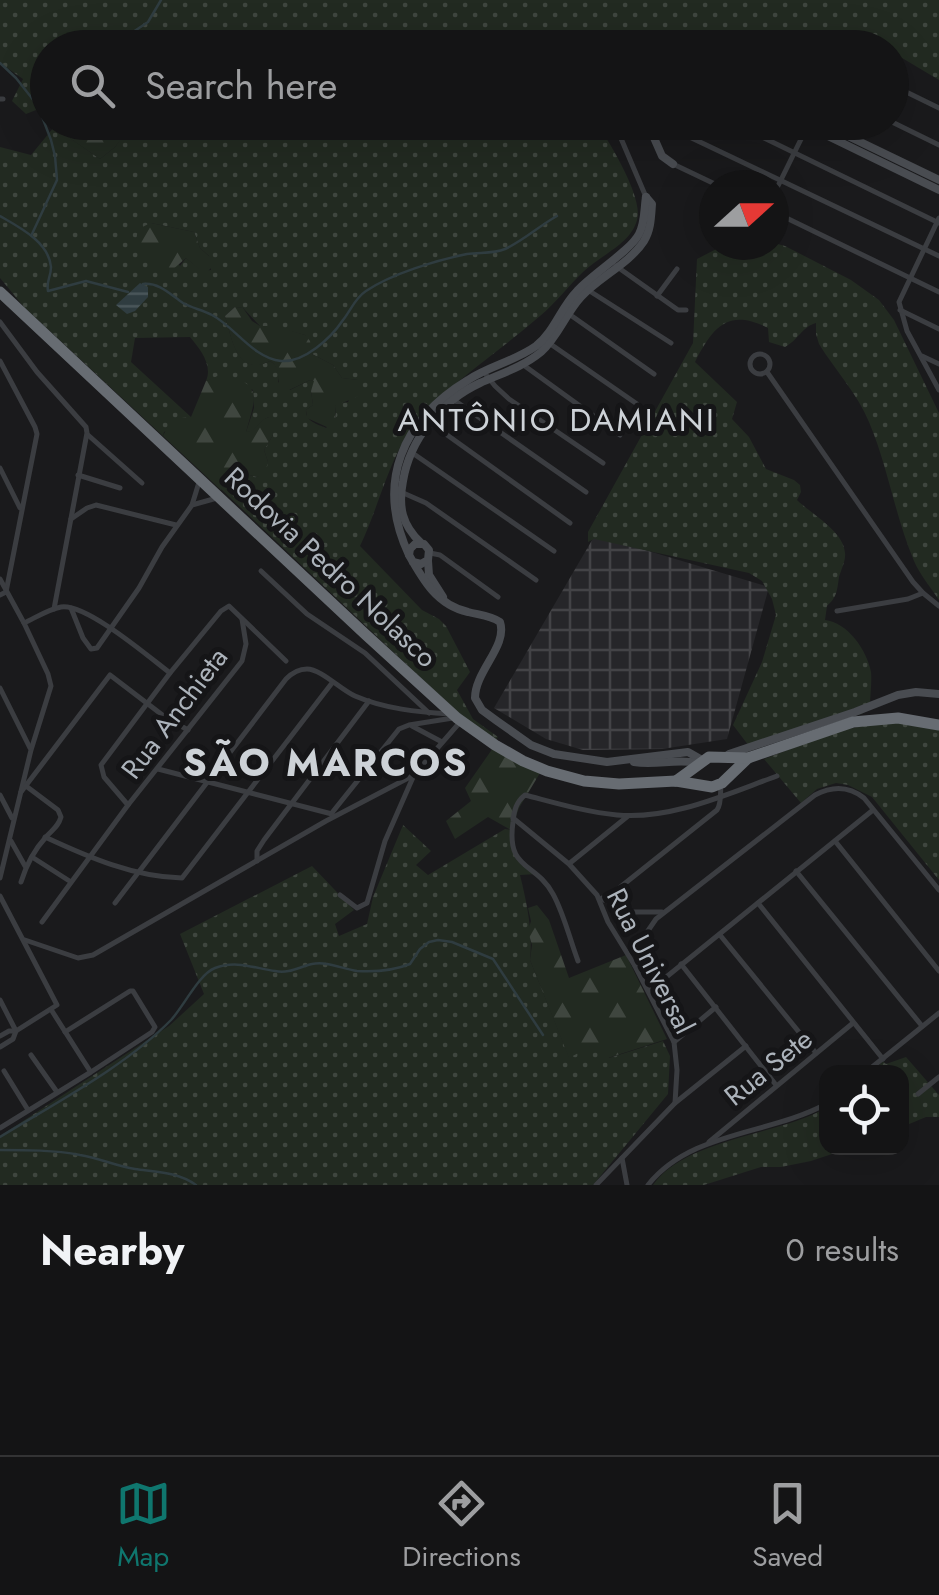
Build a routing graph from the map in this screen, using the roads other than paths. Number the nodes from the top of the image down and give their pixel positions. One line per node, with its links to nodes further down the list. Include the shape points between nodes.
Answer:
1 (909, 93): 2 (street)
2 (939, 108)
3 (909, 131): 11 (street)
4 (622, 140): 20 (street)
5 (655, 140): 13 (street)
6 (696, 140): 14 (street)
7 (766, 140): 12 (street)
8 (798, 140): 12 (street)
9 (836, 140): 19 (street)
10 (856, 140): 17 (street)
11 (939, 146)
12 (794, 154): 15 (street); 22 (street)
13 (673, 164): 16 (street)
14 (760, 170)
15 (786, 170)
16 (699, 176)
17 (939, 180)
18 (789, 184): 23 (street)
19 (939, 190)
20 (646, 197): 25 (street, via 652,204 645,239)
21 (789, 219): 27 (street)
22 (938, 221): 23 (street)
23 (924, 249): 24 (street); 27 (street)
24 (939, 256)
25 (614, 263): 28 (street); 31 (street); 34 (street, via 580,287)
26 (677, 269): 31 (street)
27 (910, 277): 30 (street); 33 (street)
28 (588, 290): 34 (street); 38 (street)
29 (0, 292): 56 (highway, Rodovia Pedro Nolasco)
30 (939, 292)
31 (657, 296): 32 (street)
32 (686, 310)
33 (900, 310): 36 (street); 39 (street)
34 (566, 311): 37 (street); 41 (street); 44 (street)
35 (0, 322): 50 (street)
36 (939, 329)
37 (549, 343): 41 (street); 48 (street)
38 (670, 344)
39 (919, 355): 42 (street); 46 (street)
40 (0, 361): 63 (street, via 37,432)
41 (520, 361): 45 (street); 51 (street)
42 (939, 364)
43 (767, 372): 43 (street, via 767,356 754,356 752,370); 75 (street)
44 (654, 374)
45 (486, 375): 47 (street); 49 (street, via 449,392); 53 (street, via 509,399)
46 (939, 390)
47 (454, 400): 49 (street); 60 (street)
48 (637, 404)
49 (426, 420): 52 (street); 59 (street, via 403,448); 65 (street)
50 (87, 433): 55 (street); 57 (street)
51 (620, 435)
52 (411, 452): 59 (street); 68 (street)
53 (603, 463)
54 (0, 468): 63 (street)
55 (78, 475): 58 (street); 64 (street)
56 (200, 479): 61 (highway, Rodovia Pedro Nolasco); 62 (street)
57 (142, 483)
58 (120, 488)
59 (397, 491): 67 (street, via 406,526); 70 (street, via 394,516); 73 (street, via 426,502)
60 (586, 492)
61 (220, 498): 62 (street); 93 (highway, Rodovia Pedro Nolasco)
62 (192, 505): 66 (street)
63 (22, 511): 74 (street)
64 (70, 519): 66 (street, via 96,506); 80 (street)
65 (570, 523)
66 (178, 526): 84 (street)
67 (421, 543): 69 (street); 70 (street, via 412,546)
68 (554, 551)
69 (429, 556): 70 (street, via 421,564); 76 (street, via 440,555); 77 (street, via 429,575)
70 (411, 558): 77 (street)
71 (261, 571): 92 (street)
72 (0, 579): 74 (street)
73 (536, 580)
74 (3, 594): 83 (street)
75 (922, 594): 78 (street); 81 (street)
76 (498, 596)
77 (449, 605): 101 (street, via 502,626 474,698 531,745 625,761 688,752)
78 (939, 606)
79 (71, 608): 80 (street); 84 (street); 84 (street, via 91,649)
80 (54, 609): 83 (street)
81 (837, 611)
82 (242, 619): 85 (street); 86 (street, via 229,606 216,615); 96 (street, Rua Anchieta, via 242,661)
83 (24, 623): 98 (street, via 50,686)
84 (112, 628): 86 (street)
85 (286, 661)
86 (170, 673): 91 (street)
87 (332, 683): 90 (street); 106 (street, via 314,670 286,678); 110 (street)
88 (0, 688): 98 (street)
89 (939, 694): 99 (street, via 898,694)
90 (369, 701): 92 (street); 114 (street)
91 (147, 703): 96 (street); 107 (street, via 110,675); 115 (street, via 101,766)
92 (429, 713): 93 (street)
93 (457, 717): 94 (street); 97 (street); 105 (highway, Rodovia Pedro Nolasco, via 523,761 569,777 618,784)
94 (410, 725): 97 (street); 117 (street, via 395,734)
95 (939, 725): 100 (highway, via 864,720)
96 (188, 730): 102 (street, Rua Anchieta)
97 (442, 742): 103 (street)
98 (31, 750): 112 (street)
99 (721, 757): 100 (highway); 101 (highway); 109 (highway, via 728,762)
100 (748, 758): 109 (highway)
101 (700, 762): 105 (highway); 108 (highway, via 700,780)
102 (158, 769): 106 (street); 115 (street, Rua Anchieta)
103 (414, 775): 121 (street); 137 (street, via 367,904 357,908)
104 (777, 776): 109 (street)
105 (676, 781): 108 (highway, Rodovia Pedro Nolasco)
106 (207, 782): 110 (street); 130 (street)
107 (26, 786): 112 (street); 123 (street, via 58,810 61,820)
108 (707, 786): 109 (highway, Rodovia Pedro Nolasco); 113 (street)
109 (723, 786): 113 (street); 139 (street, via 712,816)
110 (250, 792): 114 (street); 130 (street, via 180,879)
111 (0, 794): 120 (street)
112 (20, 795): 120 (street)
113 (707, 801): 118 (street)
114 (293, 802): 117 (street); 127 (street)
115 (128, 806): 126 (street, Rua Anchieta)
116 (873, 810): 124 (street); 135 (street); 142 (street, via 847,789 819,792)
117 (332, 814): 121 (street)
118 (630, 814): 119 (street, via 525,795); 128 (street)
119 (513, 818): 128 (street, Rua Universal); 148 (street, via 514,852 553,894)
120 (14, 820): 122 (street)
121 (326, 821): 127 (street)
122 (9, 838): 129 (street); 132 (street)
123 (45, 838): 125 (street); 126 (street)
124 (835, 841): 131 (street); 151 (street)
125 (32, 857): 129 (street); 134 (street)
126 (90, 858): 130 (street); 134 (street, Rua Anchieta)
127 (256, 861): 147 (street, via 100,952)
128 (570, 864): 136 (street, Rua Universal)
129 (26, 867): 133 (street)
130 (138, 872): 140 (street)
131 (796, 872): 141 (street); 158 (street)
132 (0, 878)
133 (21, 882)
134 (72, 882): 143 (street, Rua Anchieta)
135 (939, 890)
136 (597, 894): 139 (street); 150 (street, Rua Universal)
137 (340, 895)
138 (0, 896): 145 (street)
139 (604, 900): 142 (street, via 629,912)
140 (115, 903)
141 (758, 903): 144 (street); 157 (street)
142 (665, 912): 150 (street, via 648,929)
143 (42, 922)
144 (720, 934): 149 (street); 165 (street)
145 (24, 940): 147 (street); 155 (street, via 56,1002)
146 (82, 950): 147 (street)
147 (78, 958)
148 (578, 962)
149 (681, 964): 152 (street); 154 (street)
150 (636, 966): 152 (street, Rua Universal)
151 (939, 972)
152 (649, 991): 162 (street, Rua Universal)
153 (0, 1000): 159 (street)
154 (716, 1007): 162 (street); 163 (street)
155 (52, 1011): 159 (street); 160 (street)
156 (939, 1014): 158 (street)
157 (853, 1024): 165 (street, Rua Sete); 167 (street)
158 (922, 1026): 167 (street)
159 (16, 1031): 161 (street); 164 (street)
160 (65, 1032): 170 (street); 170 (street, via 133,992 155,1027)
161 (0, 1036)
162 (674, 1042): 175 (street, Rua Universal)
163 (746, 1046): 172 (street); 175 (street)
164 (0, 1047)
165 (816, 1053): 172 (street, Rua Sete)
166 (31, 1055): 173 (street)
167 (884, 1059): 168 (street)
168 (876, 1065)
169 (4, 1071): 177 (street)
170 (91, 1072): 173 (street)
171 (939, 1078): 174 (street)
172 (776, 1085): 179 (street, Rua Sete)
173 (57, 1092): 177 (street)
174 (918, 1094)
175 (676, 1103): 180 (street)
176 (819, 1107): 179 (street)
177 (28, 1110): 178 (street)
178 (0, 1128)
179 (709, 1142): 183 (street, via 665,1166)
180 (622, 1157): 181 (street); 182 (street)
181 (596, 1185)
182 (626, 1185)
183 (648, 1185)

